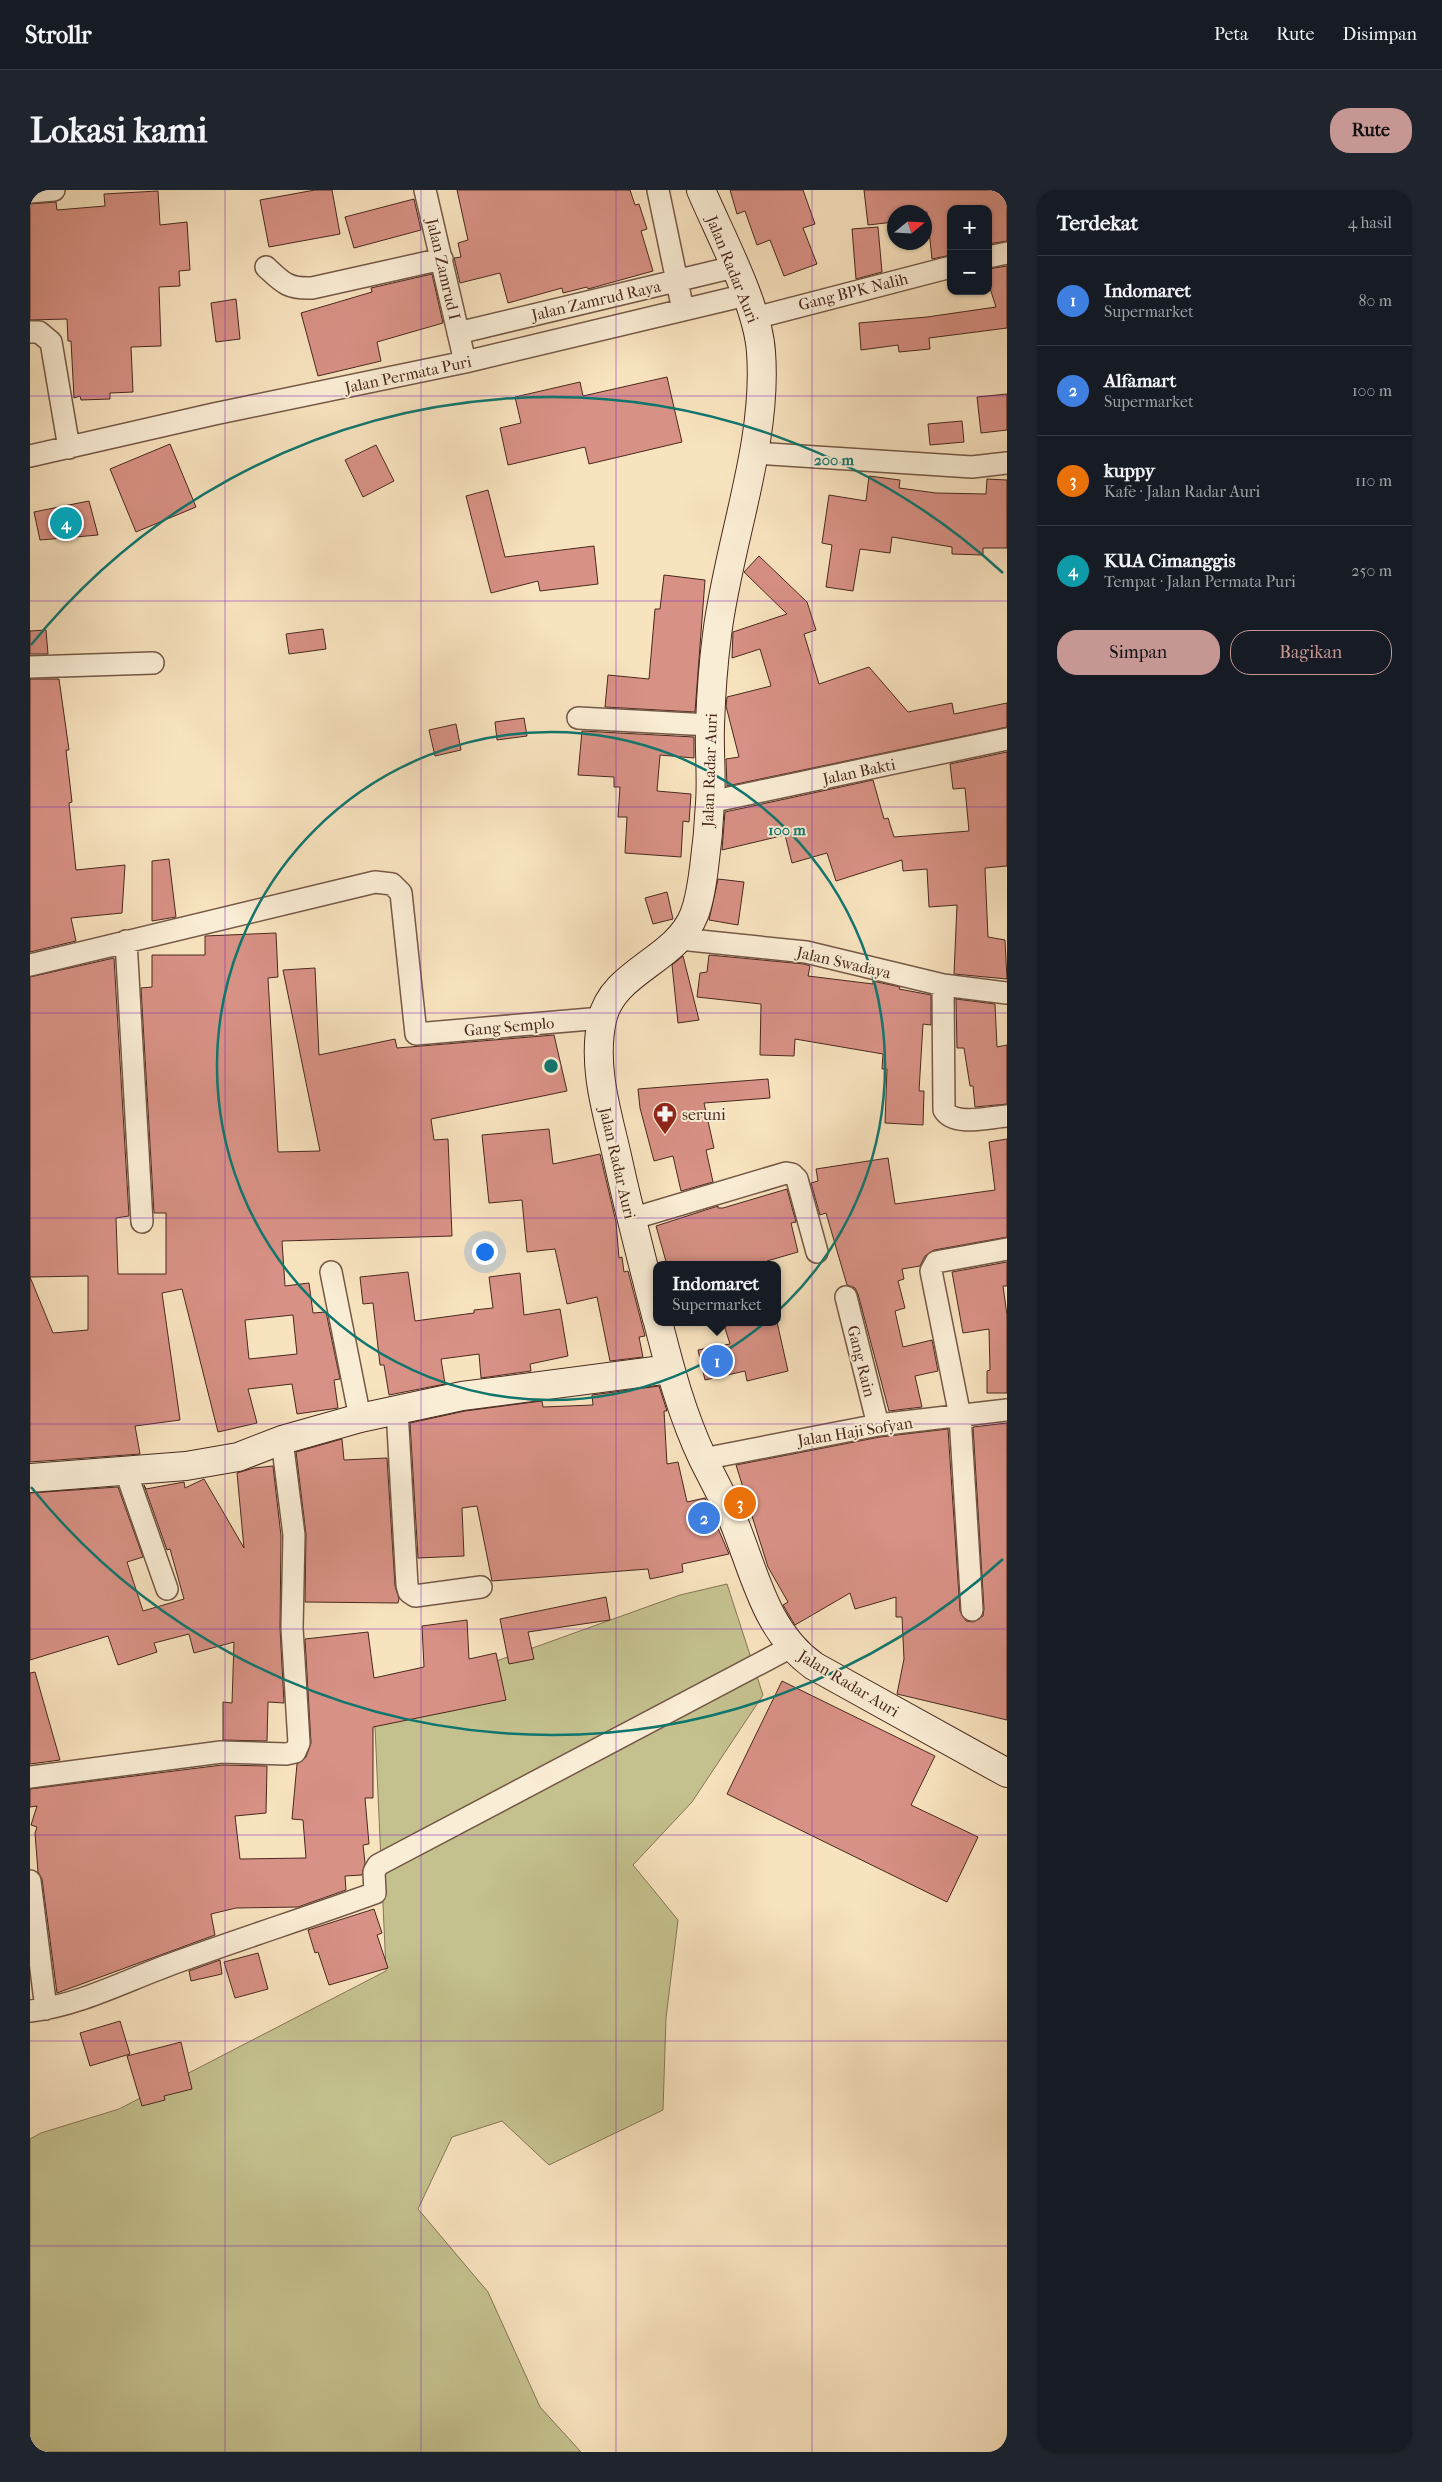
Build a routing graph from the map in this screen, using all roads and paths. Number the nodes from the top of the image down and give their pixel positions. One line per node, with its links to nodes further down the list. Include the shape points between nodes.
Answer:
1 (54, 190): 5 (street)
2 (425, 190): 8 (street, Jalan Zamrud I)
3 (658, 190): 12 (street)
4 (701, 190): 10 (main road, Jalan Radar Auri)
5 (30, 192)
6 (1007, 253): 7 (street)
7 (992, 256)
8 (442, 259): 9 (street, via 303,288 282,282); 16 (street, Jalan Zamrud I)
9 (266, 267)
10 (734, 267): 12 (street, Jalan Zamrud Raya); 13 (main road, Jalan Radar Auri)
11 (947, 268): 13 (street, Gang BPK Nalih)
12 (676, 281): 14 (street); 16 (street, Jalan Zamrud Raya)
13 (750, 306): 14 (street, Jalan Permata Puri); 18 (main road, Jalan Radar Auri, via 761,349 762,377)
14 (683, 310): 16 (street, Jalan Permata Puri)
15 (32, 332): 17 (street, via 44,334 51,342)
16 (462, 348): 17 (street, Jalan Permata Puri, via 223,412)
17 (69, 448): 19 (street, Jalan Permata Puri)
18 (753, 453): 20 (street, via 972,467); 24 (main road, Jalan Radar Auri, via 717,632)
19 (30, 456)
20 (1007, 464)
21 (153, 662): 22 (street)
22 (30, 667)
23 (578, 718): 24 (street)
24 (710, 725): 26 (main road, Jalan Radar Auri)
25 (1007, 739): 26 (street, Jalan Bakti)
26 (710, 802): 27 (main road, Jalan Radar Auri, via 698,902)
27 (680, 939): 30 (street, Jalan Swadaya, via 806,952); 32 (main road, Jalan Radar Auri, via 622,985)
28 (126, 941): 29 (street); 32 (street, Gang Semplo, via 374,882 392,884 401,893 416,1034); 35 (street)
29 (30, 965)
30 (943, 985): 31 (street, Jalan Swadaya); 33 (street, via 944,1110 958,1120)
31 (1007, 993)
32 (602, 1018): 34 (main road, Jalan Radar Auri, via 599,1050 602,1090)
33 (1007, 1116)
34 (631, 1219): 37 (street, via 786,1173 792,1174 797,1179); 40 (main road, Jalan Radar Auri)
35 (142, 1222)
36 (1007, 1249): 45 (street, via 964,1255 932,1266)
37 (817, 1252)
38 (331, 1272): 46 (street)
39 (846, 1297): 47 (street, Gang Rain)
40 (653, 1305)
41 (658, 1326): 42 (main road, Jalan Radar Auri)
42 (670, 1369): 43 (main road, via 462,1396); 49 (main road, Jalan Radar Auri)
43 (398, 1410): 46 (main road); 52 (street, via 407,1586 415,1596)
44 (1007, 1410): 45 (street, Jalan Haji Sofyan)
45 (960, 1416): 47 (street, Jalan Haji Sofyan); 54 (street)
46 (360, 1418): 48 (main road)
47 (878, 1424): 49 (street, Jalan Haji Sofyan)
48 (282, 1440): 50 (main road, via 238,1457); 57 (street, via 294,1535 292,1628 299,1743 295,1752 221,1752)
49 (703, 1459): 55 (main road, Jalan Radar Auri, via 734,1521 772,1618)
50 (126, 1472): 51 (main road); 53 (street)
51 (30, 1478)
52 (481, 1587)
53 (167, 1588)
54 (972, 1610)
55 (791, 1647): 56 (main road, Jalan Radar Auri, via 814,1666); 59 (street, via 378,1865 374,1872 375,1893 176,1962 115,1987)
56 (1007, 1773)
57 (30, 1777)
58 (30, 1881): 59 (street)
59 (38, 2010)

